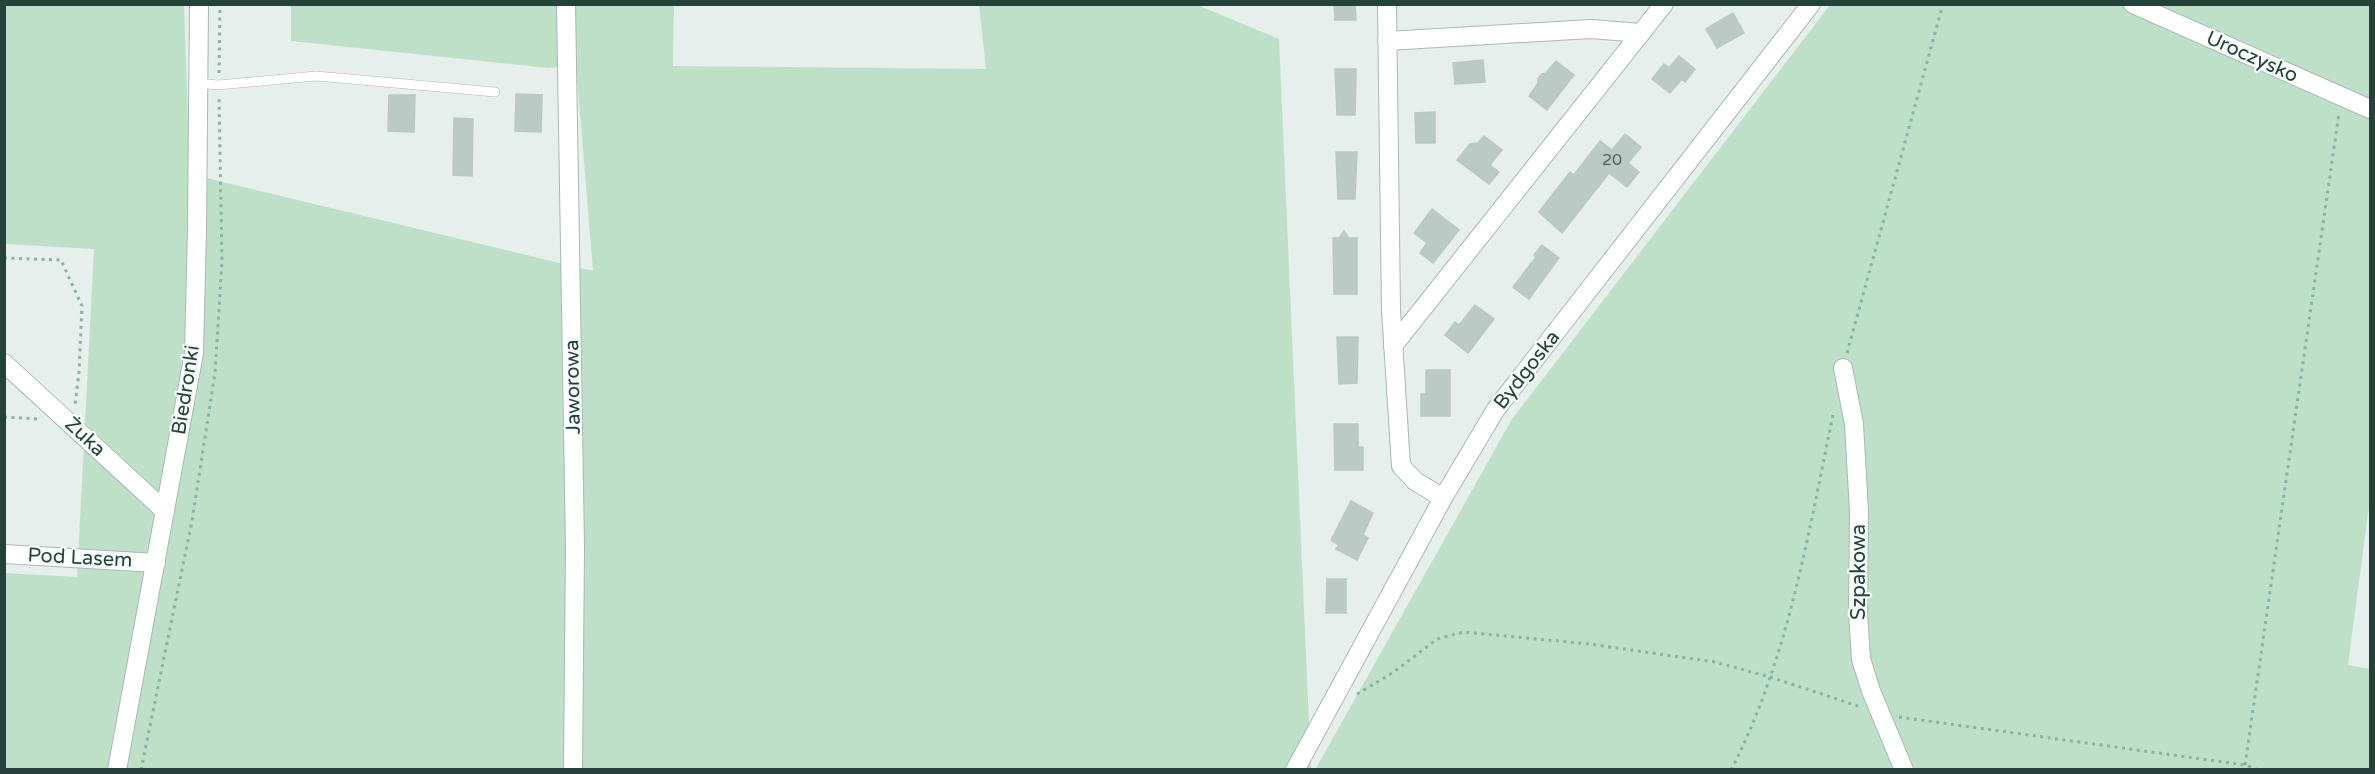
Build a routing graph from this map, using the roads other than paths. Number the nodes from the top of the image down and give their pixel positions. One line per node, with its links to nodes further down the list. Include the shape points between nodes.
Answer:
1 (199, 4): 9 (street, Biedronki)
2 (566, 4): 20 (street, Jaworowa, via 575,548)
3 (1387, 4): 8 (street)
4 (1664, 4): 7 (street)
5 (1811, 4): 15 (street, Bydgoska, via 1496,409)
6 (2133, 4): 11 (street, Uroczysko)
7 (1641, 33): 8 (street, via 1591,29); 12 (street)
8 (1387, 41): 12 (street)
9 (197, 83): 10 (lane, via 218,85 316,76); 16 (street, Biedronki, via 194,353)
10 (495, 92)
11 (2370, 109)
12 (1393, 346): 15 (street, via 1401,466 1415,481)
13 (4, 363): 16 (street, Żuka)
14 (1843, 368): 22 (street, Szpakowa, via 1854,423 1860,650)
15 (1443, 498): 21 (street, Bydgoska)
16 (165, 511): 18 (street, Biedronki)
17 (4, 554): 18 (street, Pod Lasem)
18 (156, 563): 19 (street, Biedronki)
19 (117, 770)
20 (573, 770)
21 (1295, 770)
22 (1904, 770)

